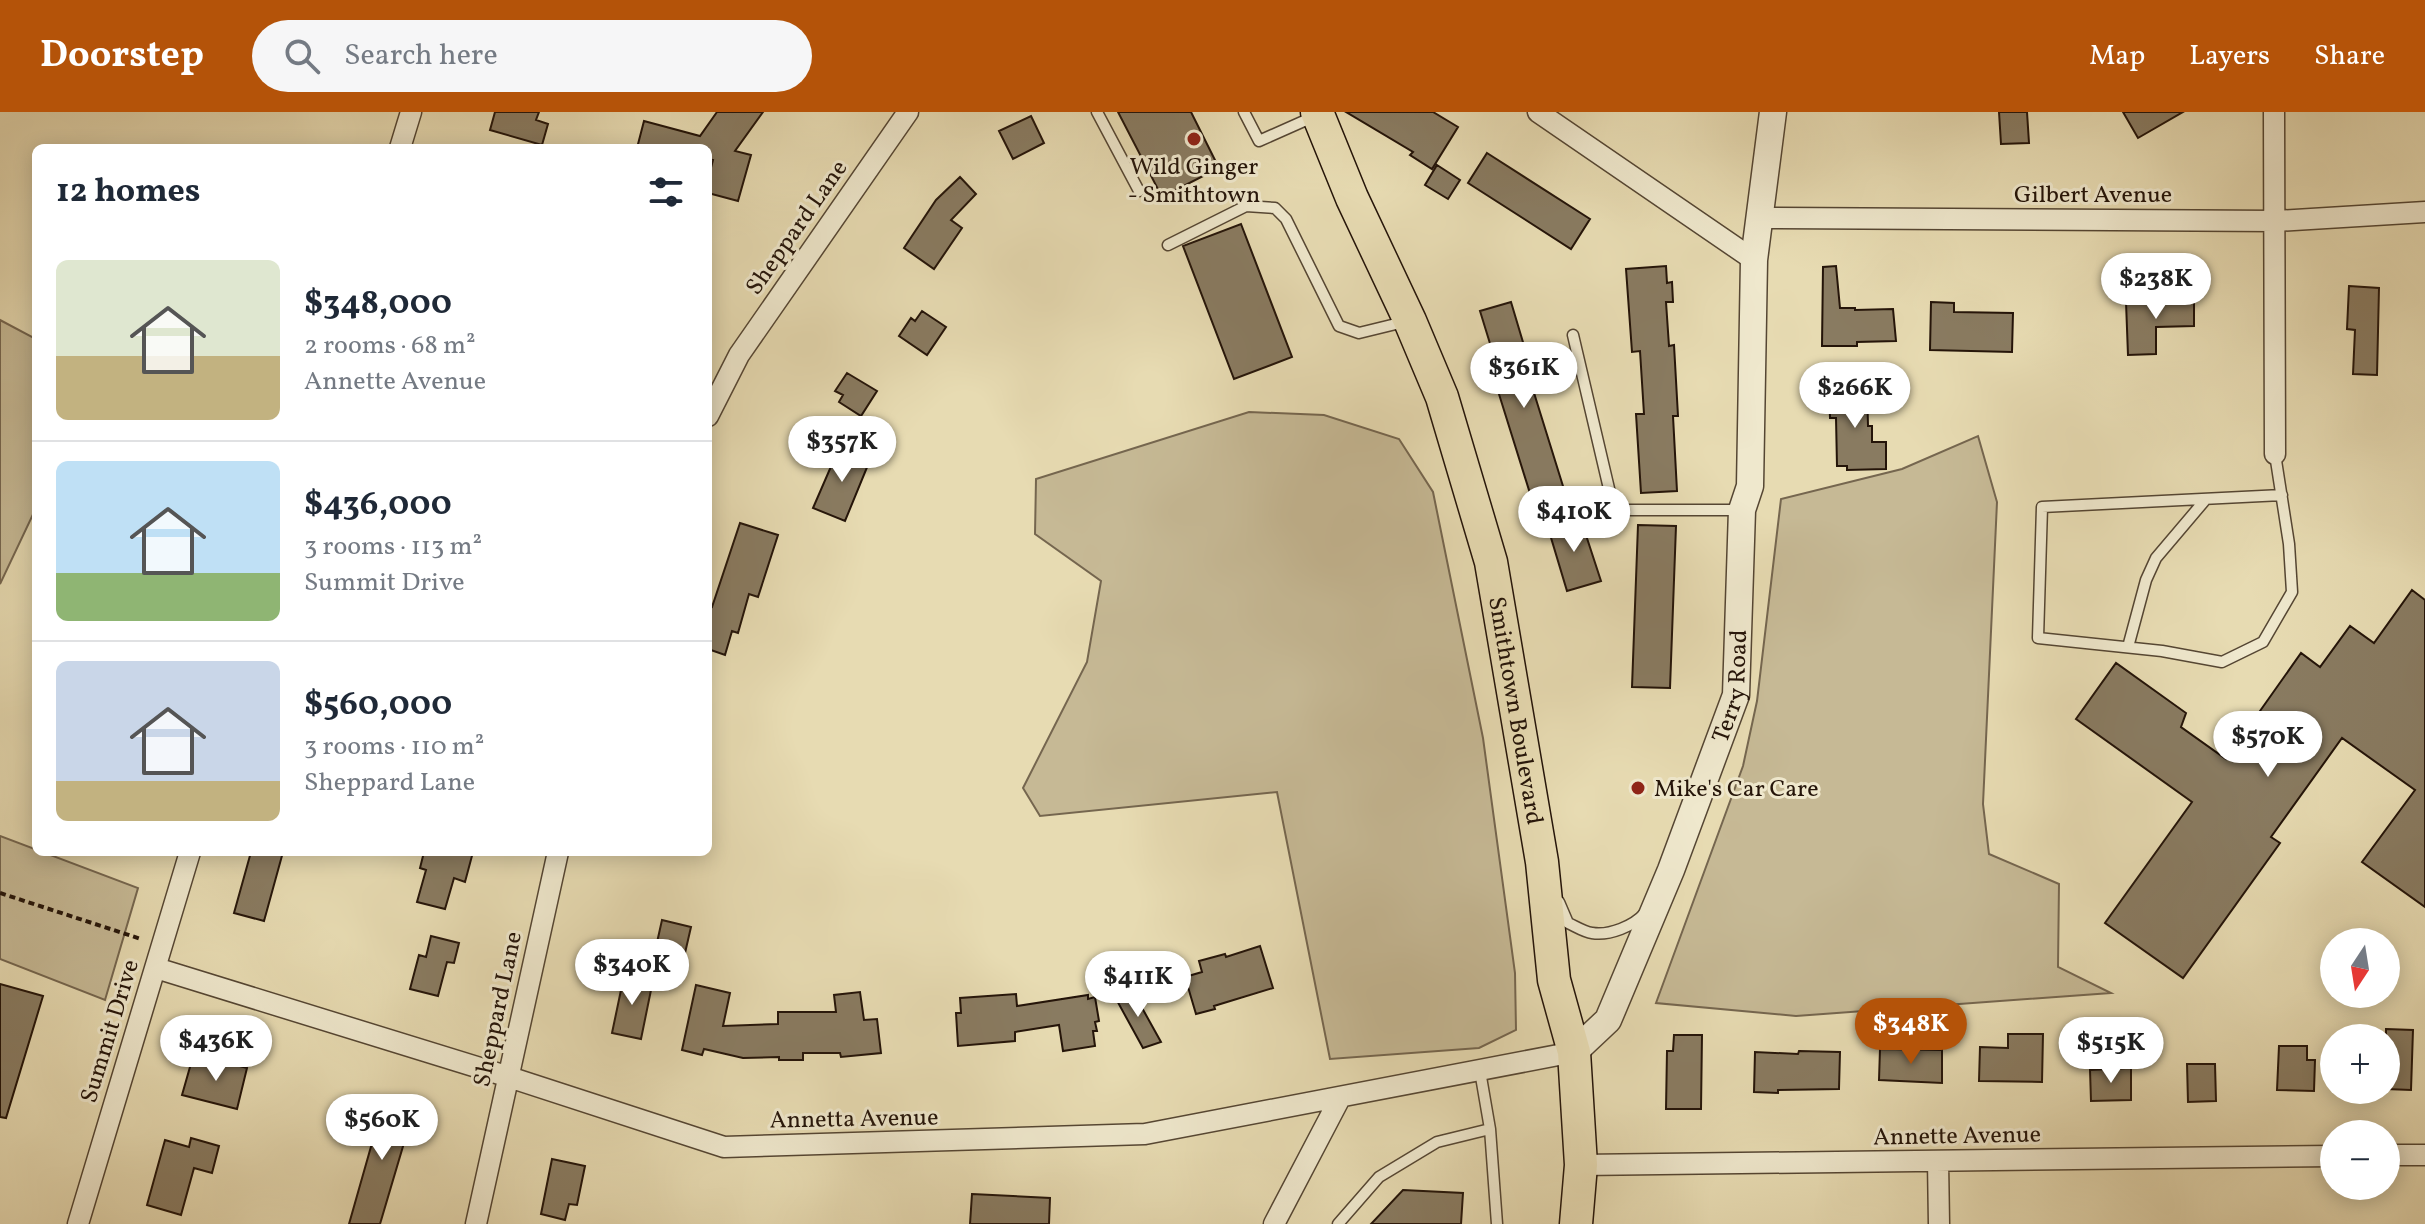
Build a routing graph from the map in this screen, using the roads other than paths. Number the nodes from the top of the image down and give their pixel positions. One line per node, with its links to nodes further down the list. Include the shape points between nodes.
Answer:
1 (411, 112): 9 (street)
2 (908, 112): 18 (street, Sheppard Lane, via 739,355)
3 (1097, 112): 10 (lane)
4 (1244, 112): 8 (lane, via 1259,141)
5 (1538, 112): 15 (street)
6 (1773, 112): 12 (street, Terry Road)
7 (2274, 112): 13 (street)
8 (1318, 113): 16 (main road, Smithtown Boulevard)
9 (401, 144)
10 (1139, 191)
11 (2425, 212): 13 (street, Gilbert Avenue)
12 (1761, 218): 13 (street, Gilbert Avenue); 15 (street, Terry Road)
13 (2276, 221): 19 (street)
14 (1168, 245): 16 (lane, via 1246,206 1275,208 1286,219 1339,326 1359,333)
15 (1754, 260): 22 (street, Terry Road, via 1750,486)
16 (1410, 321): 26 (main road, Smithtown Boulevard, via 1442,397 1491,562)
17 (1573, 335): 22 (lane, via 1614,510)
18 (712, 408)
19 (2275, 454): 20 (lane)
20 (2282, 495): 21 (lane); 23 (lane, via 2292,592 2263,642 2222,662)
21 (2206, 499): 23 (lane, via 2156,558); 23 (lane, via 2042,507 2038,638)
22 (1742, 510): 27 (street, Terry Road, via 1736,695)
23 (2128, 647)
24 (189, 856): 28 (street, Summit Drive)
25 (557, 856): 31 (street, Sheppard Lane)
26 (1542, 862): 27 (lane, via 1568,923 1591,933 1617,931 1642,917); 29 (main road, Smithtown Boulevard, via 1554,980)
27 (1671, 870): 29 (street, Terry Road, via 1608,1020)
28 (156, 968): 31 (street, Annetta Avenue); 39 (street, Summit Drive)
29 (1574, 1052): 30 (street, Annetta Avenue); 38 (main road)
30 (1480, 1071): 32 (street, Annetta Avenue); 33 (lane)
31 (509, 1077): 32 (street, Annetta Avenue, via 724,1147 1145,1134); 40 (street, Sheppard Lane)
32 (1340, 1098): 41 (street)
33 (1490, 1129): 42 (lane, via 1437,1142 1379,1177); 43 (lane)
34 (2400, 1155): 35 (street)
35 (2425, 1155)
36 (2320, 1156): 37 (street, Annette Avenue)
37 (1938, 1161): 38 (street, Annette Avenue); 45 (street)
38 (1581, 1165): 44 (main road)
39 (78, 1224)
40 (476, 1224)
41 (1274, 1224)
42 (1338, 1224)
43 (1497, 1224)
44 (1576, 1224)
45 (1939, 1224)

